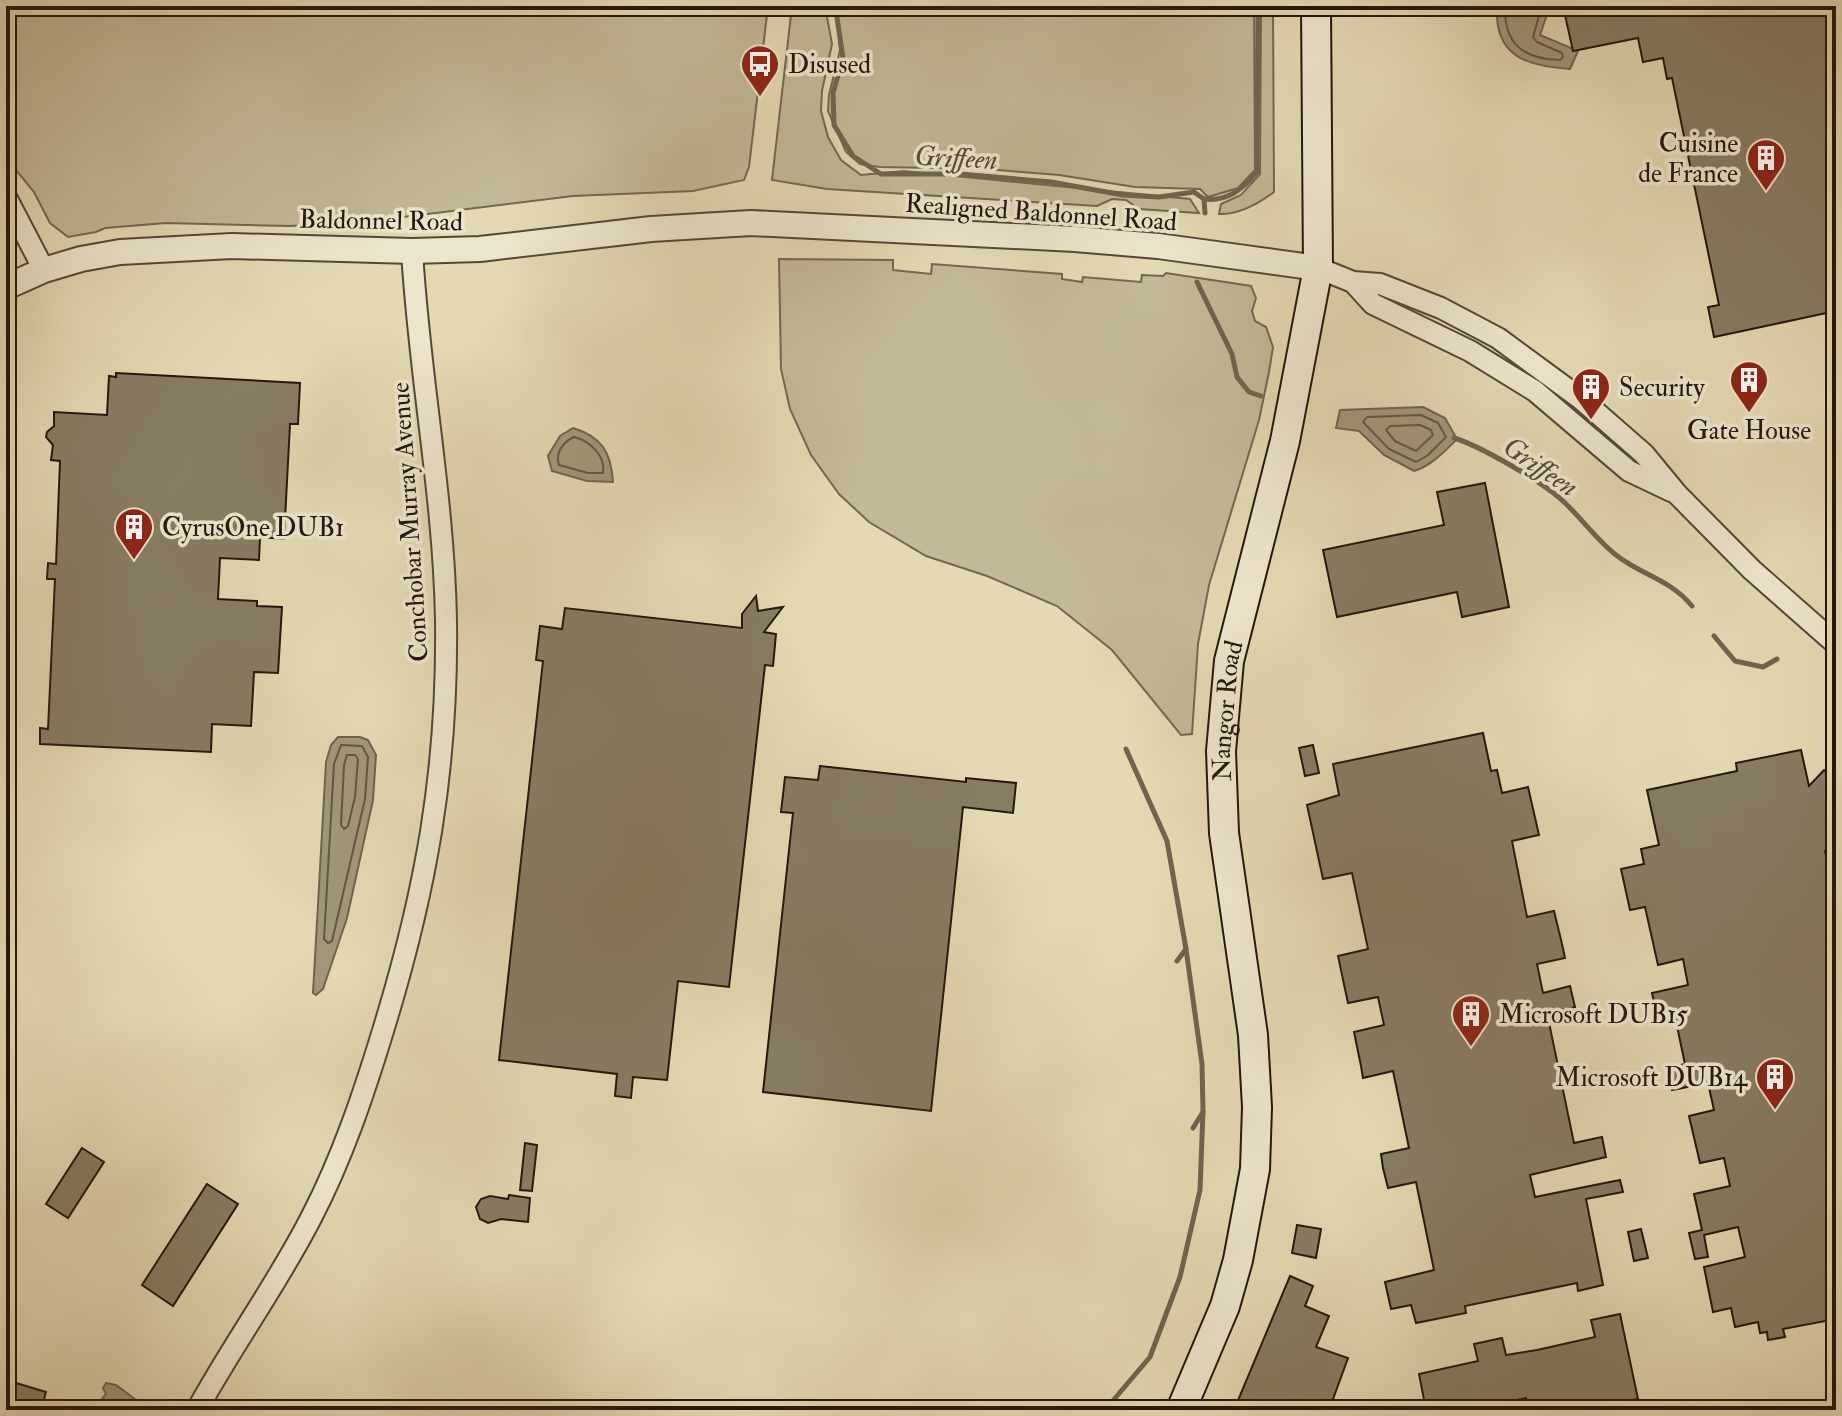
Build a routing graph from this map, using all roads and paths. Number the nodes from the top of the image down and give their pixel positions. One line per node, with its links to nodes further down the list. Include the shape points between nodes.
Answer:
1 (1316, 6): 5 (main road, Nangor Road)
2 (6, 197): 6 (street)
3 (760, 224): 4 (street, Baldonnel Road); 5 (street, Realigned Baldonnel Road, via 1075,239)
4 (412, 251): 6 (street, Baldonnel Road, via 232,246 134,251); 9 (street, Conchobar Murray Avenue, via 446,618 446,715 430,851 393,1000 332,1174 282,1272)
5 (1318, 268): 8 (street, via 1399,291 1498,338 1612,425 1752,570); 10 (main road, Nangor Road, via 1285,441 1229,661 1221,751 1224,833 1254,1048 1255,1169 1225,1306)
6 (44, 270): 7 (street, Baldonnel Road)
7 (6, 287)
8 (1836, 644)
9 (197, 1410)
10 (1181, 1410)

